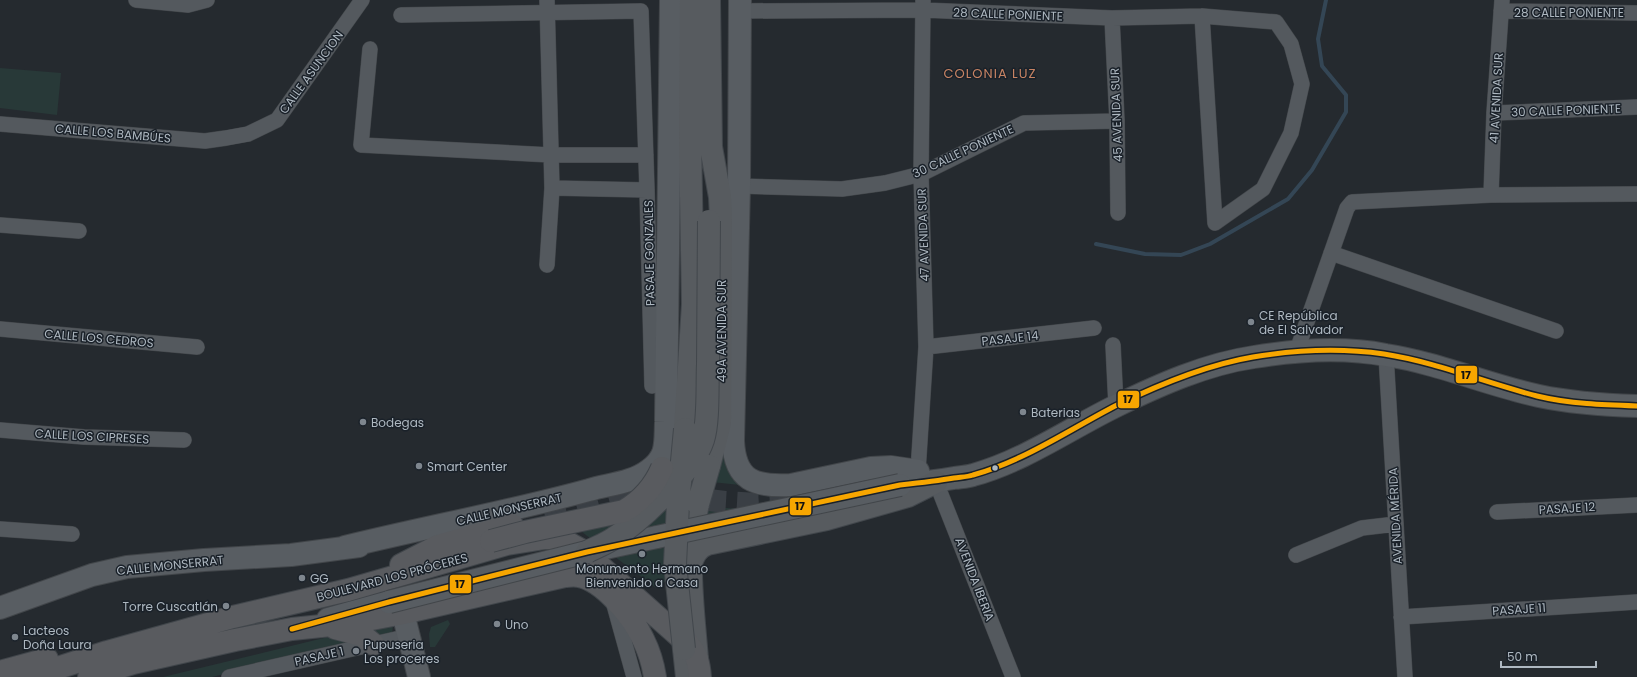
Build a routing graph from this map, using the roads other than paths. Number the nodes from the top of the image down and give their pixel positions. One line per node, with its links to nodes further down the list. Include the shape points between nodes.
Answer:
1 (136, 0): 2 (street, via 188,5)
2 (207, 0)
3 (362, 0): 21 (street, CALLE ASUNCION, via 277,120 248,134)
4 (671, 0): 49 (street, via 666,422)
5 (691, 0): 75 (main road, bridge, via 693,304 675,564)
6 (709, 0): 22 (main road, 49A AVENIDA SUR)
7 (923, 5): 10 (street, 28 CALLE PONIENTE); 15 (street, 28 CALLE PONIENTE); 25 (street, 47 AVENIDA SUR)
8 (547, 6): 13 (street); 23 (street); 24 (street, via 641,11)
9 (740, 6): 10 (street, 28 CALLE PONIENTE); 26 (street, 49A AVENIDA SUR)
10 (824, 6)
11 (1502, 6): 12 (street, 28 CALLE PONIENTE); 18 (street, 41 AVENIDA SUR)
12 (1637, 12)
13 (401, 15)
14 (1202, 16): 14 (street, 28 CALLE PONIENTE, via 1215,223 1263,189 1291,134 1302,84 1291,44 1276,22); 15 (street, 28 CALLE PONIENTE)
15 (1112, 18): 19 (street, 45 AVENIDA SUR)
16 (370, 49): 23 (street, via 361,145)
17 (1637, 107): 18 (street, 30 CALLE PONIENTE)
18 (1494, 112): 30 (street, 41 AVENIDA SUR)
19 (1117, 122): 25 (street, 30 CALLE PONIENTE, via 1024,123); 31 (street, 45 AVENIDA SUR)
20 (0, 124): 21 (street, CALLE LOS BAMBÚES, via 205,141)
21 (226, 138)
22 (711, 147): 60 (main road, bridge, via 708,384 703,440 694,458 664,494 613,539); 62 (main road, 49A AVENIDA SUR, bridge, via 721,210 720,423 698,504)
23 (550, 155): 24 (street); 27 (street)
24 (646, 155): 28 (street)
25 (921, 174): 26 (street, 30 CALLE PONIENTE, via 842,189); 41 (street, 47 AVENIDA SUR)
26 (739, 186): 50 (street, 49A AVENIDA SUR, via 733,441 735,457 742,472 755,482 780,485 791,485 871,468 891,467)
27 (552, 188): 28 (street, PASAJE GONZALES); 35 (street)
28 (647, 190): 44 (street, PASAJE GONZALES)
29 (1637, 194): 30 (street)
30 (1492, 195): 34 (street, via 1352,202 1347,208)
31 (1118, 213)
32 (0, 225): 33 (street)
33 (79, 231)
34 (1331, 253): 38 (street); 42 (street)
35 (547, 265)
36 (1094, 328): 41 (street, PASAJE 14)
37 (0, 329): 40 (street, CALLE LOS CEDROS)
38 (1556, 331)
39 (1113, 345): 45 (street)
40 (197, 347)
41 (926, 347): 50 (street, 47 AVENIDA SUR)
42 (1296, 353): 43 (street, via 1356,351); 45 (street, via 1230,361 1171,382)
43 (1386, 355): 46 (street, via 1435,366 1538,396 1581,403); 56 (street, AVENIDA MÉRIDA)
44 (652, 386)
45 (1116, 406): 50 (street, via 1013,460 972,476)
46 (1637, 406)
47 (0, 430): 48 (street, CALLE LOS CIPRESES, via 84,437)
48 (184, 440)
49 (663, 461): 59 (street, CALLE MONSERRAT, via 630,481); 63 (highway, bridge, via 653,485 634,505 624,511 491,541 449,554)
50 (928, 476): 51 (street); 60 (street, bridge, via 900,485); 62 (main road, via 908,496 828,519 708,544 700,547); 84 (street, AVENIDA IBERIA)
51 (864, 482)
52 (1637, 505): 53 (street, PASAJE 12)
53 (1497, 512)
54 (545, 516): 55 (street, CALLE MONSERRAT)
55 (522, 522): 59 (street, CALLE MONSERRAT, via 393,543); 64 (highway, via 438,546)
56 (1396, 524): 61 (street, via 1362,528); 70 (street, AVENIDA MÉRIDA)
57 (0, 529): 58 (street)
58 (72, 534)
59 (345, 547): 68 (street, CALLE MONSERRAT, via 290,555 127,567 92,575)
60 (587, 552): 67 (street, bridge)
61 (1296, 555)
62 (690, 565): 75 (main road, 49A AVENIDA SUR)
63 (415, 571): 64 (highway, BOULEVARD LOS PRÓCERES); 75 (highway, BOULEVARD LOS PRÓCERES, via 507,544 545,538 565,541 583,551 688,644 693,650)
64 (348, 590): 69 (highway, BOULEVARD LOS PRÓCERES)
65 (612, 598): 67 (highway, via 591,580 565,576); 82 (street); 83 (highway, via 636,625 649,652)
66 (1637, 602): 70 (street, PASAJE 11)
67 (396, 607): 71 (street); 72 (street)
68 (0, 608)
69 (233, 616): 76 (highway, via 113,642); 77 (highway, BOULEVARD LOS PRÓCERES)
70 (1401, 617): 85 (street, AVENIDA MÉRIDA)
71 (292, 629): 73 (highway, via 339,628 362,635); 74 (highway)
72 (409, 636): 73 (street, PASAJE 1); 81 (street)
73 (373, 644): 80 (street, PASAJE 1)
74 (164, 657): 78 (highway); 79 (highway)
75 (692, 665)
76 (0, 672)
77 (30, 677)
78 (89, 677)
79 (122, 677)
80 (229, 677)
81 (419, 677)
82 (634, 677)
83 (655, 677)
84 (1013, 677)
85 (1405, 677)

